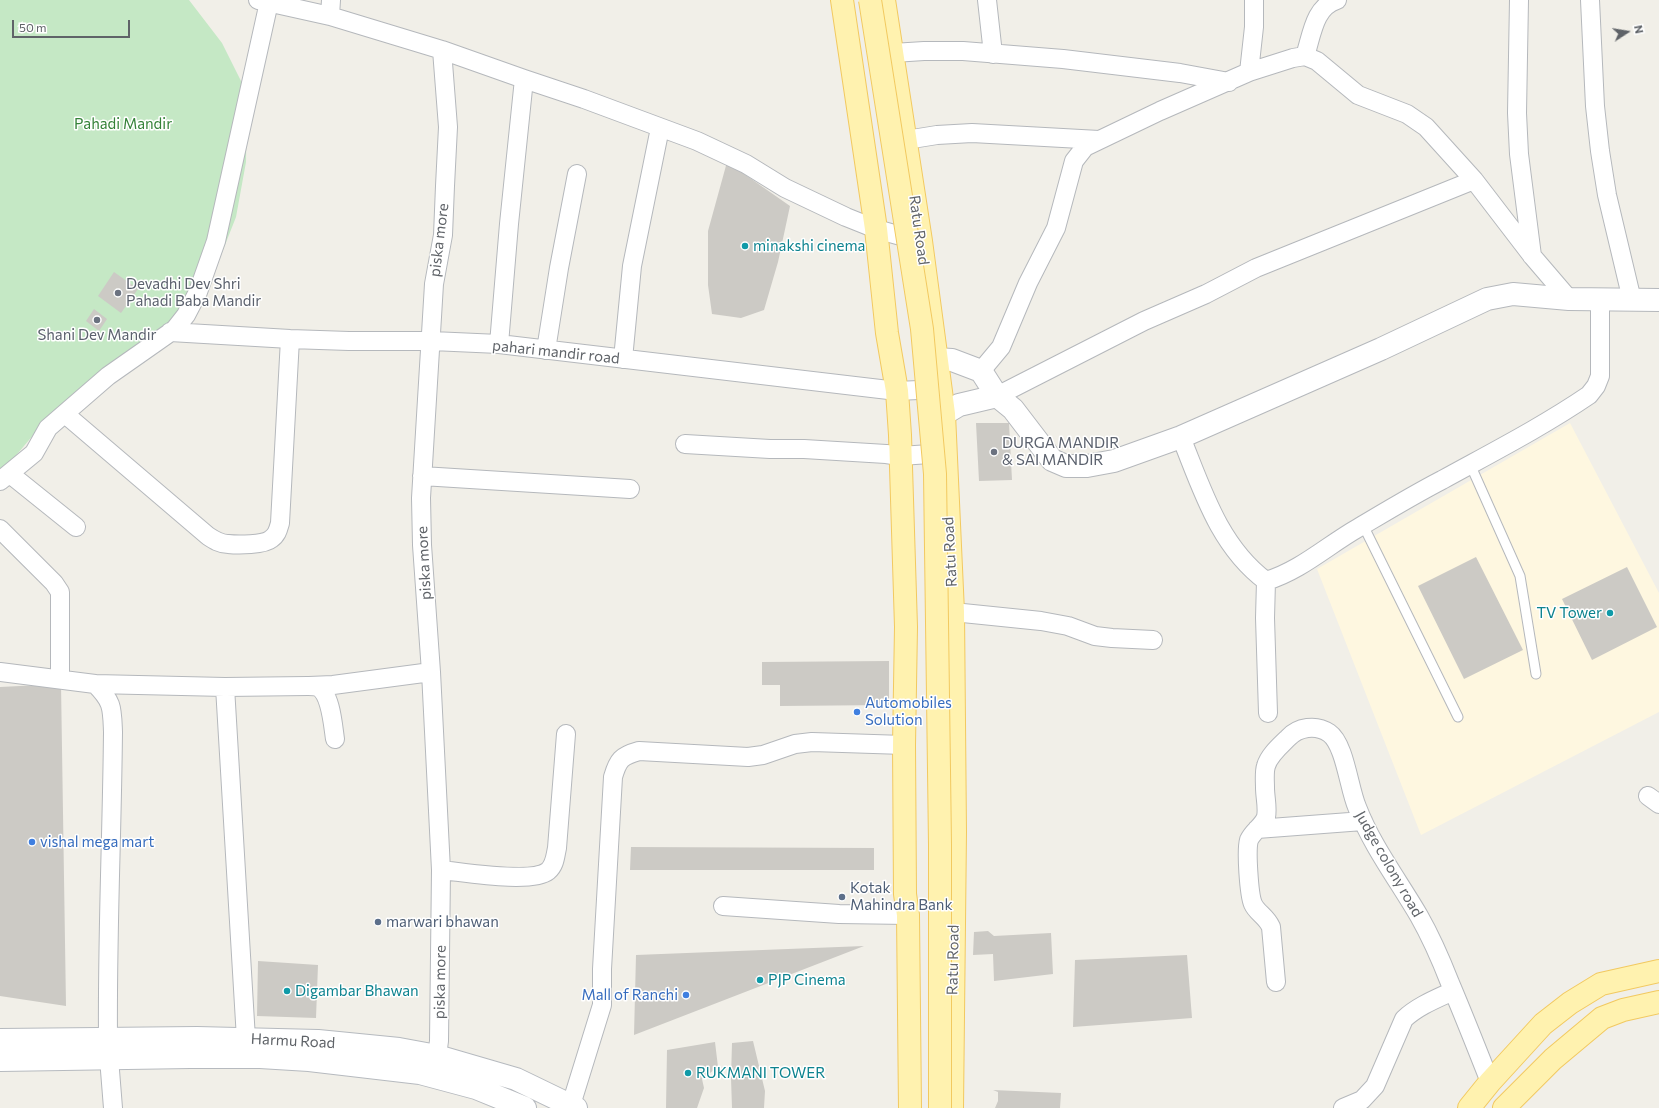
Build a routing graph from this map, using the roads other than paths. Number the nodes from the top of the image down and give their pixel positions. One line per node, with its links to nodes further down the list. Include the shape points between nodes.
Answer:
1 (842, 0): 24 (main road)
2 (855, 0): 90 (main road, via 906,330 920,475 925,845)
3 (870, 0): 91 (main road, bridge, via 922,329 935,474 940,845)
4 (884, 0): 13 (main road, Ratu Road)
5 (987, 0): 14 (street)
6 (1254, 0): 16 (street)
7 (1337, 0): 15 (street, via 1322,9)
8 (1519, 0): 26 (street, via 1518,154)
9 (1590, 0): 29 (street, via 1595,106 1600,151 1607,195)
10 (264, 1): 11 (street); 31 (street, via 216,241 198,292 186,315)
11 (330, 8): 12 (street)
12 (442, 50): 17 (street); 33 (street, piska more, via 448,127 443,234 434,284)
13 (893, 53): 14 (street, via 963,51); 20 (main road, Ratu Road)
14 (993, 54): 18 (street, via 1116,64)
15 (1305, 56): 16 (street); 23 (street, via 1316,61 1358,95 1407,114 1426,127)
16 (1249, 72): 18 (street)
17 (524, 79): 19 (street); 34 (street)
18 (1229, 82): 21 (street)
19 (660, 128): 24 (street, via 746,164 785,188); 36 (street, via 632,266)
20 (906, 140): 21 (street, via 972,133); 25 (main road, Ratu Road)
21 (1099, 140): 38 (street, via 1085,147 1074,161 1056,228 1028,283 1001,347)
22 (577, 174): 35 (street)
23 (1474, 180): 26 (street); 41 (street, via 1256,268 1206,294 1144,321)
24 (876, 228): 25 (street); 40 (main road)
25 (921, 241): 37 (main road, Ratu Road)
26 (1532, 257): 27 (street)
27 (1569, 299): 28 (main road); 44 (main road, via 1513,294 1487,299)
28 (1600, 300): 29 (main road); 48 (street, via 1600,376 1589,395)
29 (1632, 300): 30 (main road)
30 (1659, 300)
31 (170, 332): 32 (street, pahari mandir road); 42 (street, via 108,376)
32 (290, 339): 33 (street, pahari mandir road); 42 (street, via 280,523 277,534 270,540 261,543 217,542)
33 (432, 341): 34 (street, pahari mandir road); 49 (street, piska more)
34 (499, 344): 35 (street, pahari mandir road)
35 (546, 350): 36 (street, pahari mandir road)
36 (623, 359): 40 (street, pahari mandir road)
37 (936, 359): 38 (main road, via 952,360); 39 (main road, Ratu Road)
38 (981, 371): 41 (main road)
39 (941, 389): 40 (street, pahari mandir road); 43 (main road, Ratu Road)
40 (897, 391): 47 (main road)
41 (998, 396): 43 (main road, via 959,405); 44 (main road, via 1013,409 1052,460 1066,466 1087,466 1114,461)
42 (65, 414): 50 (street, via 48,428 34,453)
43 (944, 414): 46 (main road, Ratu Road)
44 (1181, 437): 55 (street, via 1210,508 1229,544 1245,563)
45 (685, 444): 47 (street)
46 (945, 452): 47 (street); 56 (main road, Ratu Road)
47 (900, 456): 69 (main road, via 906,627)
48 (1470, 464): 52 (street); 60 (lane, via 1520,576)
49 (422, 476): 51 (street); 59 (street, piska more, via 422,545)
50 (5, 478): 53 (street)
51 (630, 488)
52 (1363, 525): 55 (street, via 1292,570); 66 (lane)
53 (76, 527)
54 (0, 529): 61 (street, via 54,582 60,592)
55 (1266, 581): 65 (street)
56 (953, 612): 57 (street, via 1041,621 1068,626 1095,636); 92 (main road, Ratu Road)
57 (1153, 640)
58 (0, 672): 61 (street)
59 (431, 672): 63 (street); 72 (street, piska more)
60 (1536, 674)
61 (60, 679): 62 (street)
62 (95, 684): 64 (street); 81 (street, via 108,698 112,709 113,732 107,976)
63 (308, 686): 64 (street); 68 (street, via 318,687 324,693 330,707)
64 (225, 687): 79 (street)
65 (1268, 713)
66 (1458, 717)
67 (566, 734): 72 (street, via 554,864 547,872 530,877)
68 (334, 739)
69 (904, 745): 74 (main road, via 905,894); 86 (street, via 812,742 796,744 763,756 748,757 639,751 626,754 617,762 613,785 602,1005)
70 (1363, 821): 71 (street); 71 (street, Judge colony road, via 1336,741 1329,733 1305,728 1297,730 1289,737 1266,766 1266,816); 77 (street, Judge colony road, via 1420,917)
71 (1257, 829): 76 (street, Judge colony road, via 1249,841 1251,897 1254,906 1268,919)
72 (441, 870): 83 (street, piska more, via 439,1041)
73 (723, 906): 74 (street, via 839,914)
74 (908, 915): 89 (main road)
75 (1659, 971): 84 (main road, via 1601,984 1570,1003 1543,1024)
76 (1276, 982)
77 (1453, 991): 84 (street, Judge colony road); 93 (street, via 1424,1005 1404,1019 1375,1086 1362,1100)
78 (1659, 1002): 94 (main road, via 1623,1010 1602,1018 1553,1059)
79 (246, 1039): 81 (main road, Harmu Road, via 197,1038); 83 (main road, Harmu Road, via 318,1041 399,1049)
80 (0, 1040): 81 (main road, Harmu Road)
81 (108, 1049): 82 (main road, Harmu Road); 83 (main road, Harmu Road, via 190,1056 260,1057 420,1073); 87 (street)
82 (0, 1060)
83 (435, 1066): 86 (main road, Harmu Road, via 516,1079); 88 (main road, Harmu Road, via 476,1088)
84 (1490, 1082): 85 (main road)
85 (1476, 1105)
86 (573, 1107)
87 (113, 1108)
88 (525, 1108)
89 (910, 1108)
90 (925, 1108)
91 (940, 1108)
92 (952, 1108)
93 (1343, 1108)
94 (1504, 1108)

